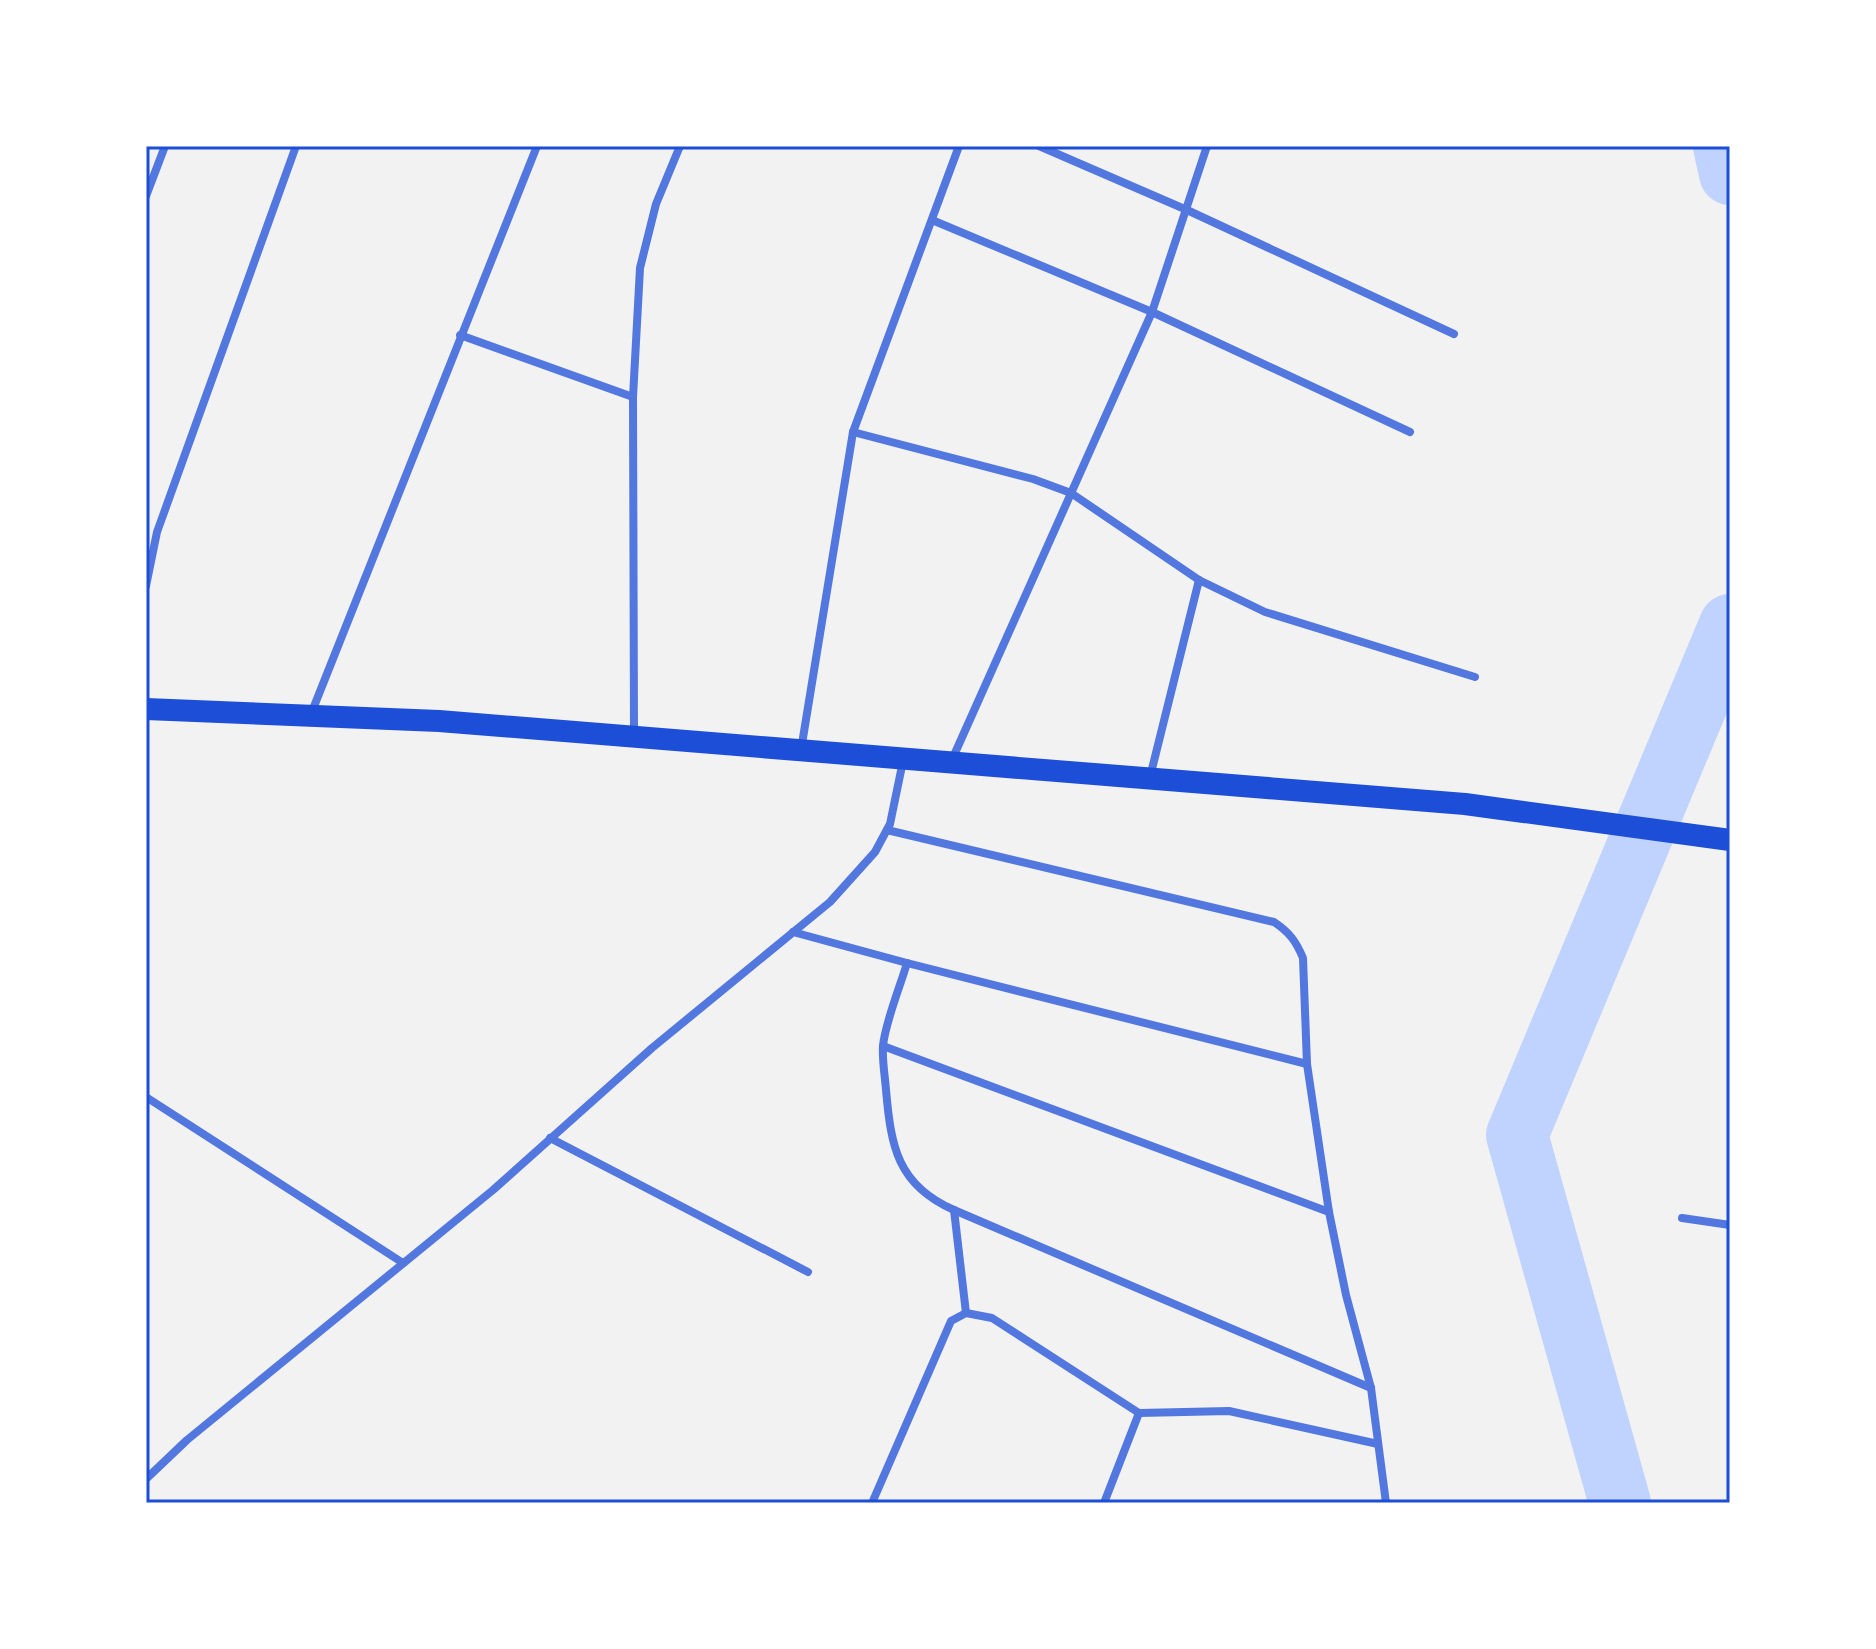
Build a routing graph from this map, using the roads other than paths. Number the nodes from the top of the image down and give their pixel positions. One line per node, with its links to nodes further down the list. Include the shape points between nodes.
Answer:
1 (165, 146): 8 (street)
2 (296, 146): 19 (street, via 157,532)
3 (537, 146): 13 (street)
4 (680, 146): 14 (street, via 656,204 640,268)
5 (959, 146): 10 (street)
6 (1039, 146): 9 (street)
7 (1207, 146): 9 (street)
8 (146, 196)
9 (1187, 210): 11 (street); 12 (street)
10 (932, 220): 11 (street); 15 (street)
11 (1152, 312): 16 (street); 17 (street)
12 (1454, 334)
13 (460, 335): 14 (street); 22 (street)
14 (633, 397): 23 (street)
15 (853, 432): 17 (street); 24 (street)
16 (1410, 432)
17 (1071, 493): 18 (street); 26 (street)
18 (1199, 580): 20 (street, via 1265,612); 27 (street)
19 (146, 586)
20 (1475, 677)
21 (146, 709): 22 (highway)
22 (310, 716): 23 (highway)
23 (634, 736): 24 (highway)
24 (801, 750): 25 (highway)
25 (903, 759): 26 (highway); 28 (street)
26 (951, 763): 27 (highway)
27 (1150, 779): 29 (highway, via 1465,804)
28 (887, 830): 30 (street, via 856,875); 33 (street, via 1274,922 1288,931 1303,958)
29 (1730, 840)
30 (793, 932): 31 (street); 35 (street)
31 (907, 963): 32 (street); 33 (street)
32 (883, 1046): 36 (street, via 890,1135 906,1172 927,1196); 37 (street)
33 (1307, 1064): 37 (street)
34 (146, 1097): 40 (street)
35 (550, 1138): 40 (street); 41 (street)
36 (954, 1210): 42 (street); 43 (street)
37 (1329, 1212): 43 (street)
38 (1682, 1218): 39 (street)
39 (1730, 1225)
40 (403, 1263): 46 (street)
41 (808, 1272)
42 (966, 1313): 44 (street, via 992,1318); 47 (street, via 951,1321)
43 (1371, 1388): 45 (street)
44 (1139, 1413): 45 (street, via 1229,1411); 48 (street)
45 (1378, 1444): 49 (street)
46 (146, 1479)
47 (872, 1503)
48 (1104, 1503)
49 (1386, 1503)

